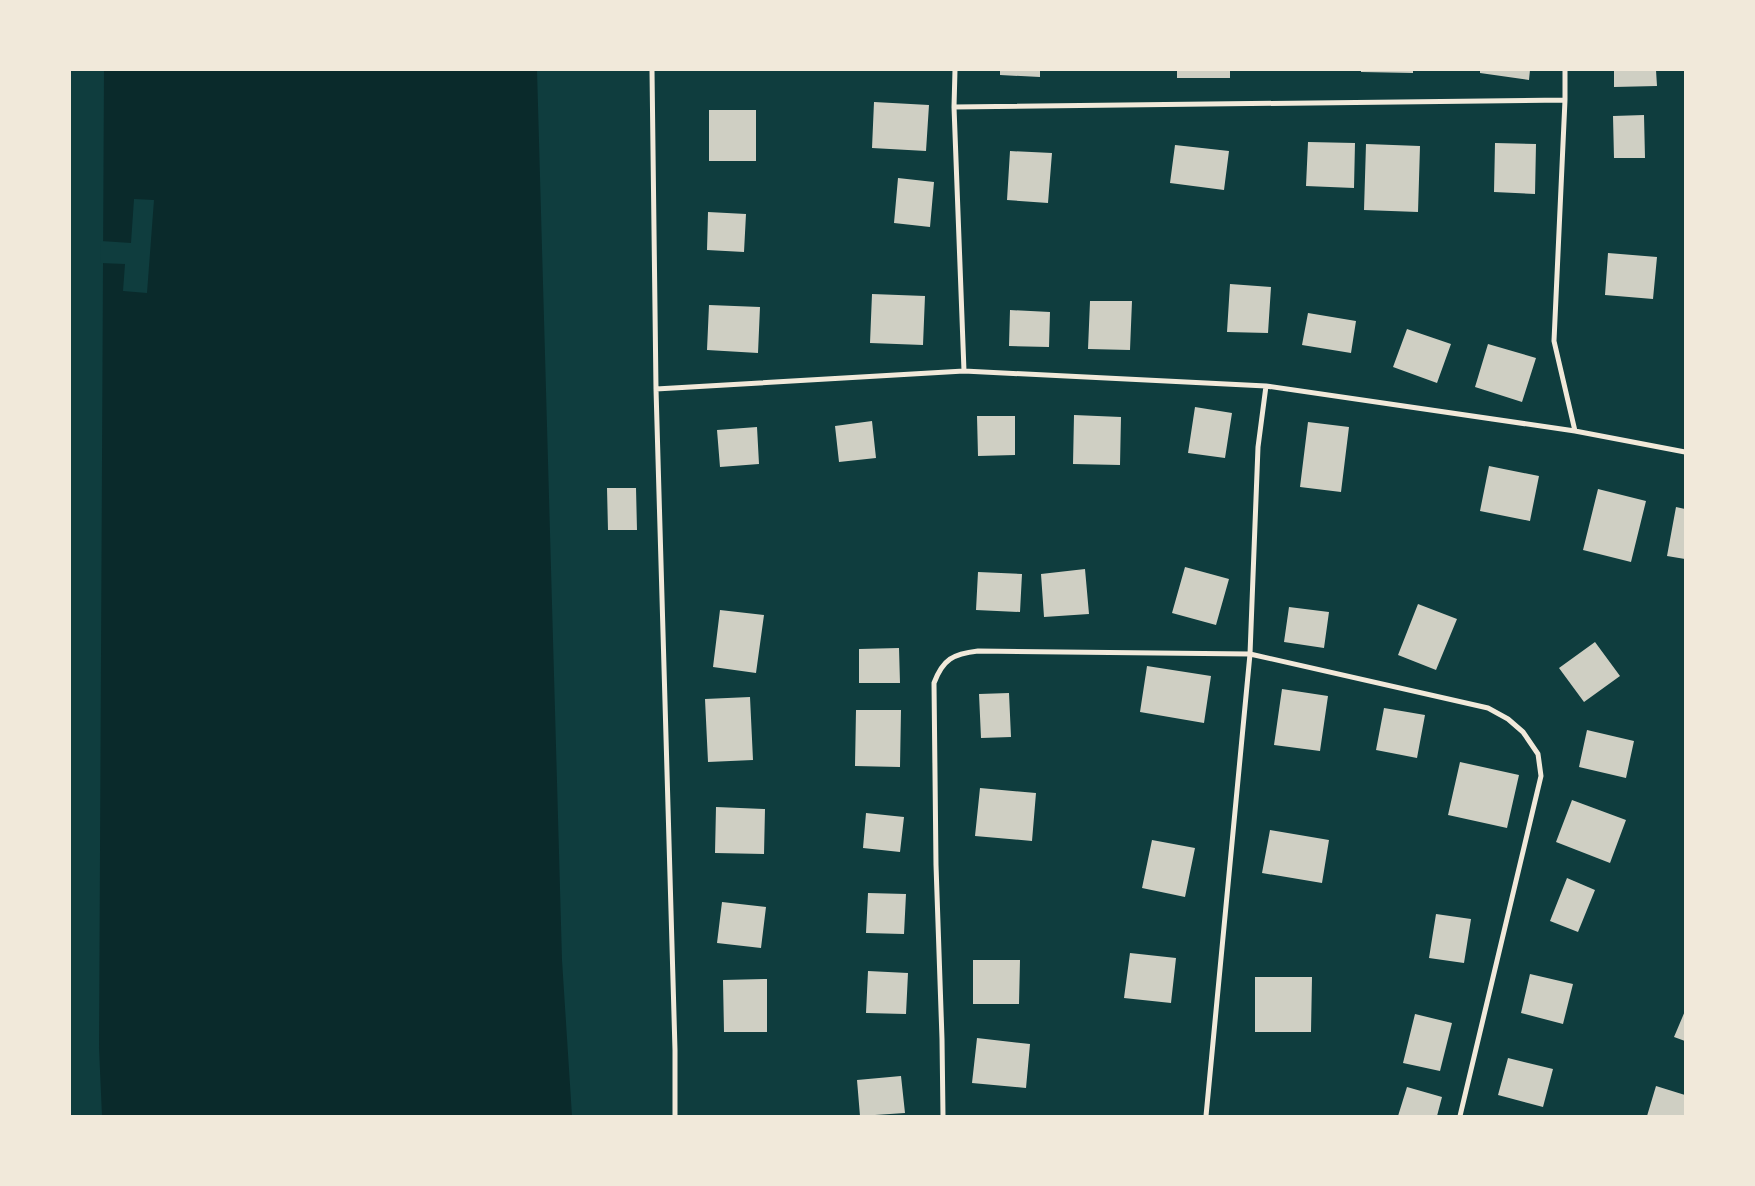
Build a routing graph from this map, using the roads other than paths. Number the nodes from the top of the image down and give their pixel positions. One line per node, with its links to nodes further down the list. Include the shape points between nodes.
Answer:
1 (652, 70): 8 (street)
2 (955, 70): 5 (street)
3 (1565, 70): 4 (street)
4 (1565, 100): 5 (street); 9 (street, via 1554,341)
5 (954, 107): 6 (street)
6 (964, 371): 7 (street); 8 (street)
7 (1266, 386): 9 (street); 11 (street, via 1258,447)
8 (656, 389): 12 (street)
9 (1575, 431): 10 (street)
10 (1685, 452)
11 (1250, 654): 13 (street, via 978,651 961,653 947,660 939,671 934,683); 14 (street); 15 (street, via 1488,708 1523,732 1538,754 1541,776)
12 (675, 1116)
13 (943, 1116)
14 (1206, 1116)
15 (1460, 1116)

